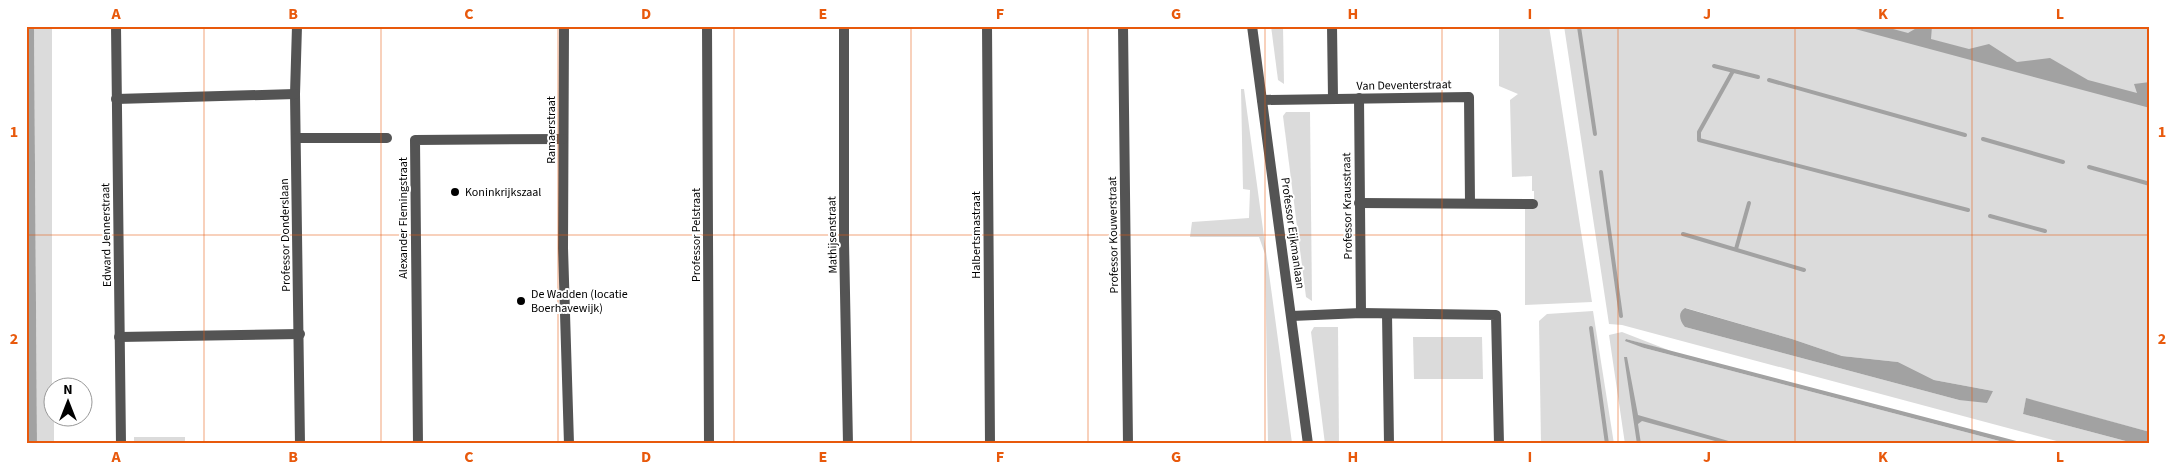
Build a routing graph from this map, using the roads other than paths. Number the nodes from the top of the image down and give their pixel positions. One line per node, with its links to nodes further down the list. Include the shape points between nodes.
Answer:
1 (116, 26): 13 (street, Edward Jennerstraat)
2 (297, 26): 10 (street, Professor Donderslaan)
3 (564, 26): 17 (street, Ramaerstraat)
4 (707, 26): 30 (street, Professor Pelstraat)
5 (844, 26): 31 (street, Mathijsenstraat)
6 (987, 26): 32 (street, Halbertsmastraat)
7 (1123, 26): 33 (street, Professor Kouwerstraat)
8 (1252, 26): 14 (street, Professor Eijkmanlaan)
9 (1332, 26): 11 (street)
10 (295, 94): 13 (street); 15 (street, Professor Donderslaan)
11 (1333, 98): 12 (street, Van Deventerstraat); 14 (street, Van Deventerstraat)
12 (1359, 98): 18 (street, Professor Krausstraat); 19 (street, Van Deventerstraat, via 1469,97)
13 (116, 99): 25 (street, Edward Jennerstraat)
14 (1262, 100): 23 (street, Professor Eijkmanlaan)
15 (296, 138): 16 (street); 24 (street, Professor Donderslaan)
16 (387, 138)
17 (564, 139): 28 (street, Alexander Flemingstraat, via 415,140); 29 (street, Ramaerstraat, via 565,356)
18 (1359, 203): 19 (street); 21 (street, Professor Krausstraat)
19 (1470, 203): 20 (street)
20 (1533, 204)
21 (1361, 313): 22 (street); 23 (street)
22 (1387, 314): 35 (street); 36 (street, via 1496,315)
23 (1292, 316): 34 (street, Professor Eijkmanlaan)
24 (300, 334): 25 (street); 27 (street, Professor Donderslaan)
25 (119, 337): 26 (street, Edward Jennerstraat)
26 (121, 444)
27 (300, 444)
28 (418, 444)
29 (569, 444)
30 (709, 444)
31 (848, 444)
32 (990, 444)
33 (1128, 444)
34 (1308, 444)
35 (1388, 444)
36 (1499, 444)

